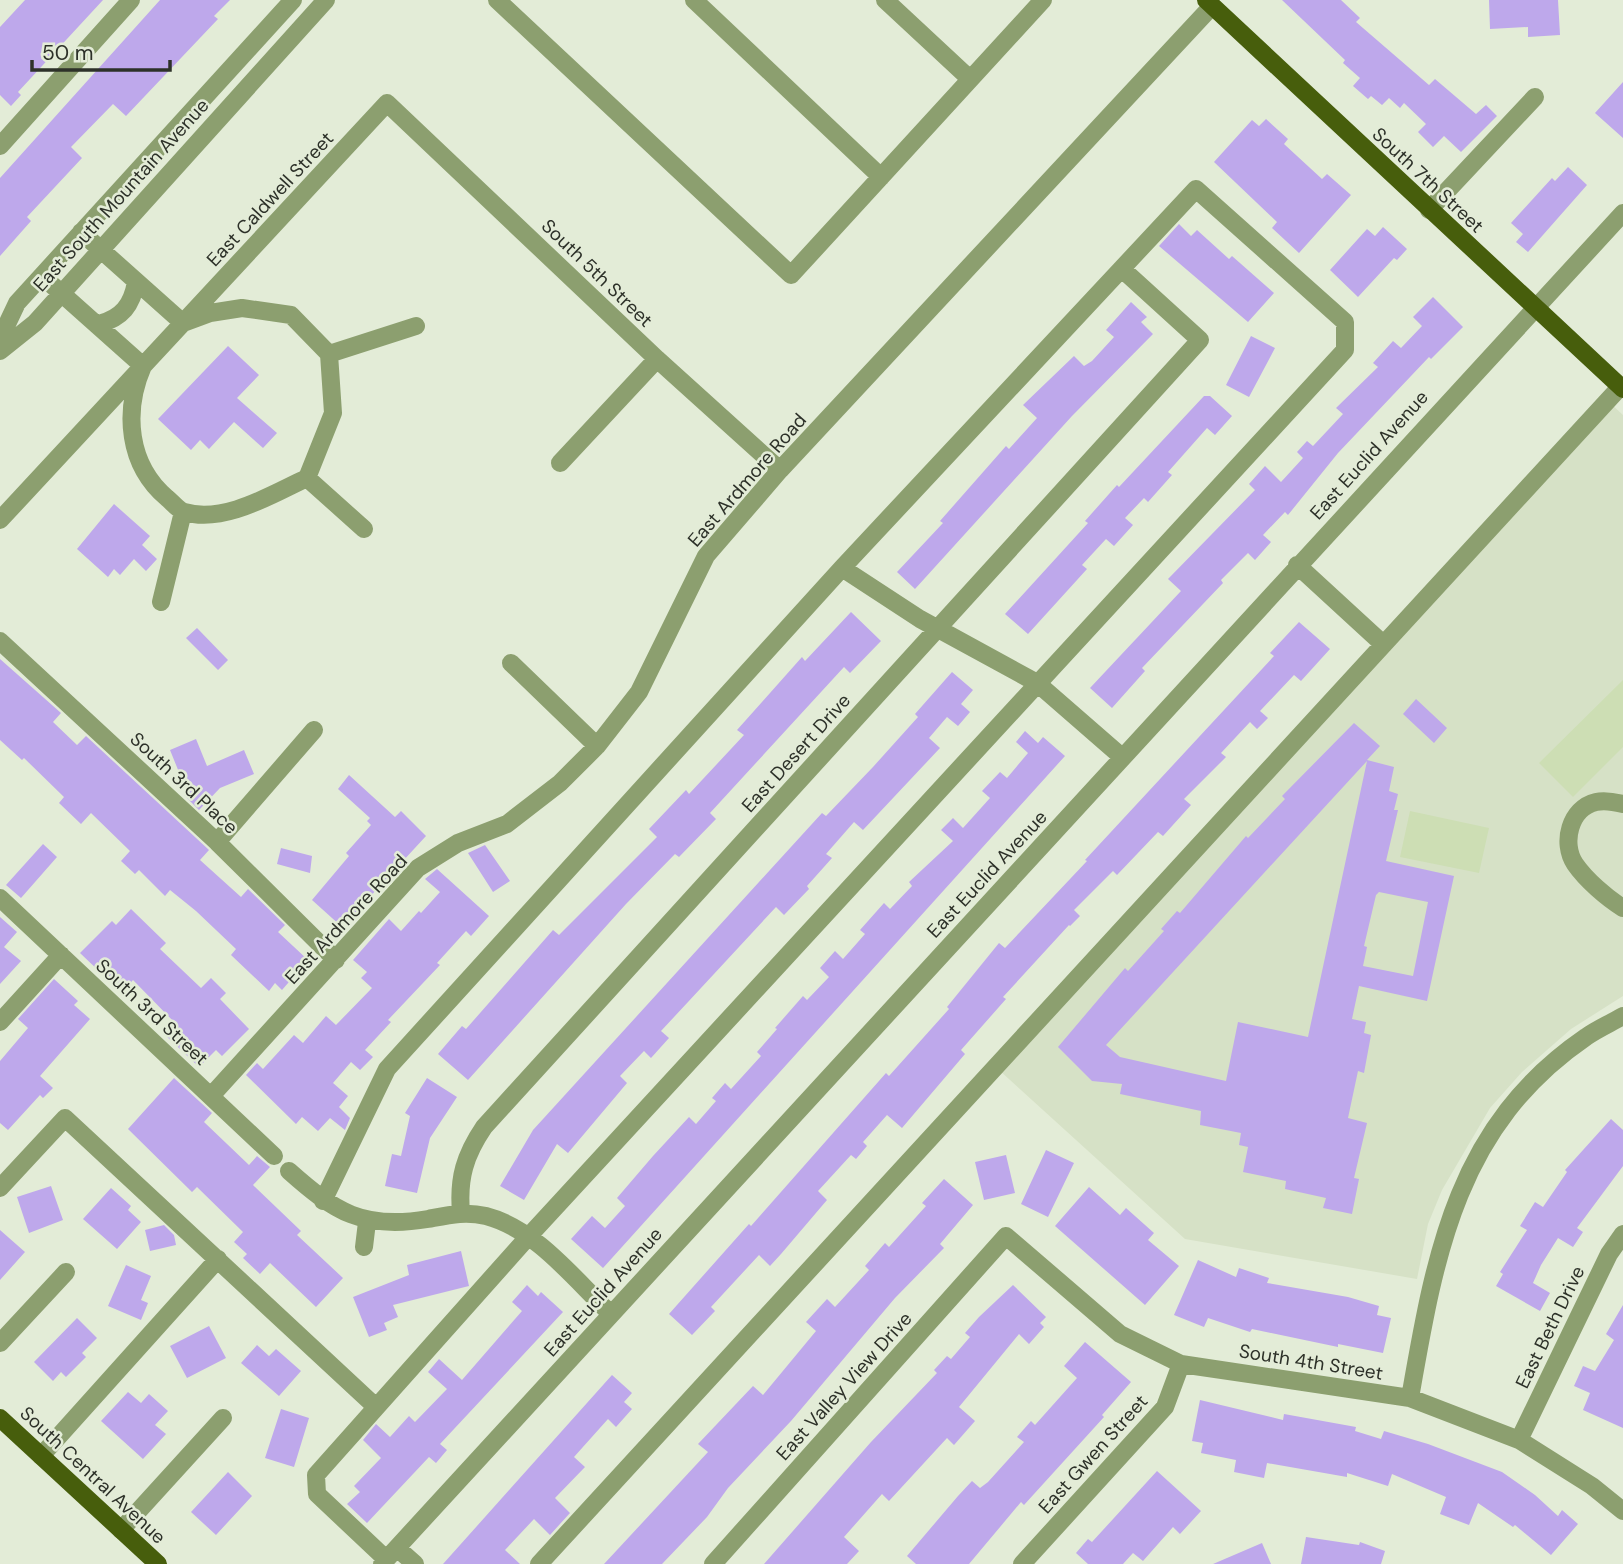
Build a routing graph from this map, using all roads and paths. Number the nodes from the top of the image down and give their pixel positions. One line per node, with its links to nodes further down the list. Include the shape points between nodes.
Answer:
1 (131, 0): 12 (street)
2 (293, 0): 16 (street, East South Mountain Avenue)
3 (326, 0): 17 (street, East South Mountain Avenue)
4 (497, 0): 13 (street, via 791,275)
5 (694, 0): 13 (street)
6 (885, 0): 9 (street)
7 (1043, 0): 9 (street)
8 (1209, 3): 14 (main road, South 7th Street); 33 (street, East Ardmore Road)
9 (970, 79): 13 (street)
10 (1535, 97): 14 (street)
11 (387, 103): 23 (street, East Caldwell Street); 29 (street, South 5th Street)
12 (0, 146)
13 (881, 177)
14 (1429, 210): 22 (main road, South 7th Street)
15 (1623, 213): 22 (street, East Euclid Avenue)
16 (81, 232): 17 (street); 19 (street, East South Mountain Avenue)
17 (99, 248): 20 (street); 21 (street, East South Mountain Avenue)
18 (1122, 269): 39 (street); 41 (street, East Desert Drive, via 1200,340); 45 (street, via 1196,189 1345,322 1345,351)
19 (42, 276): 21 (street); 26 (street, East South Mountain Avenue, via 17,303)
20 (136, 282): 23 (street); 24 (street, via 133,301 114,320)
21 (61, 292): 24 (street); 27 (street, East South Mountain Avenue, via 35,323)
22 (1534, 308): 31 (main road, South 7th Street); 38 (street, East Euclid Avenue)
23 (183, 323): 28 (street, East Caldwell Street, via 242,308 291,315); 30 (street, East Caldwell Street)
24 (99, 324): 30 (street)
25 (416, 327): 28 (street)
26 (0, 339)
27 (0, 351)
28 (329, 354): 34 (street, via 333,413)
29 (657, 359): 32 (street); 33 (street, South 5th Street)
30 (143, 366): 35 (street, East Caldwell Street, via 130,411 134,445 149,483); 36 (street, East Caldwell Street)
31 (1622, 387): 43 (street)
32 (560, 463)
33 (780, 470): 47 (street, East Ardmore Road, via 706,555 639,692)
34 (307, 478): 35 (street, via 248,505 217,513); 37 (street)
35 (183, 512): 40 (street)
36 (0, 520)
37 (364, 529)
38 (1297, 565): 43 (street); 48 (street, East Euclid Avenue)
39 (842, 568): 41 (street); 61 (street, via 387,1069)
40 (161, 602)
41 (938, 629): 45 (street); 62 (street, East Desert Drive, via 484,1127 461,1173)
42 (0, 641): 50 (street, South 3rd Place)
43 (1384, 645): 84 (street)
44 (511, 663): 47 (street)
45 (1037, 683): 48 (street); 66 (street)
46 (314, 730): 50 (street)
47 (597, 747): 54 (street, East Ardmore Road, via 507,824 458,843 418,868)
48 (1122, 757): 70 (street, East Euclid Avenue)
49 (1623, 804): 52 (street, via 1590,804 1573,820 1568,836 1575,864)
50 (218, 842): 54 (street, South 3rd Place)
51 (0, 898): 53 (street, South 3rd Street)
52 (1623, 908)
53 (61, 955): 56 (street); 57 (street, South 3rd Street)
54 (336, 960): 57 (street, East Ardmore Road)
55 (1623, 1016): 73 (street, via 1557,1058 1485,1140 1438,1251)
56 (0, 1022)
57 (211, 1097): 58 (street, South 3rd Street)
58 (274, 1156)
59 (289, 1171): 61 (street)
60 (0, 1188): 68 (street, via 65,1118)
61 (323, 1201): 63 (street)
62 (461, 1212): 63 (street, via 397,1223); 66 (street, via 506,1223)
63 (367, 1222): 67 (street)
64 (1623, 1234): 77 (street, East Beth Drive)
65 (1006, 1236): 72 (street, South 4th Street, via 1120,1334); 85 (street, East Valley View Drive)
66 (528, 1237): 70 (street); 74 (street)
67 (364, 1247)
68 (218, 1259): 74 (street); 78 (street)
69 (66, 1272): 71 (street)
70 (611, 1314): 81 (street, East Euclid Avenue)
71 (0, 1343)
72 (1181, 1364): 73 (street, South 4th Street); 86 (street, East Gwen Street, via 1166,1407)
73 (1410, 1398): 77 (street, South 4th Street)
74 (376, 1407): 81 (street, via 316,1475 317,1494)
75 (0, 1418): 78 (main road, South Central Avenue)
76 (223, 1418): 80 (street)
77 (1519, 1440): 79 (street, South 4th Street)
78 (41, 1456): 80 (main road, South Central Avenue)
79 (1623, 1511)
80 (121, 1530): 82 (main road, South Central Avenue)
81 (388, 1557): 83 (street)
82 (158, 1564)
83 (415, 1564)
84 (539, 1564)
85 (713, 1564)
86 (1021, 1564)

